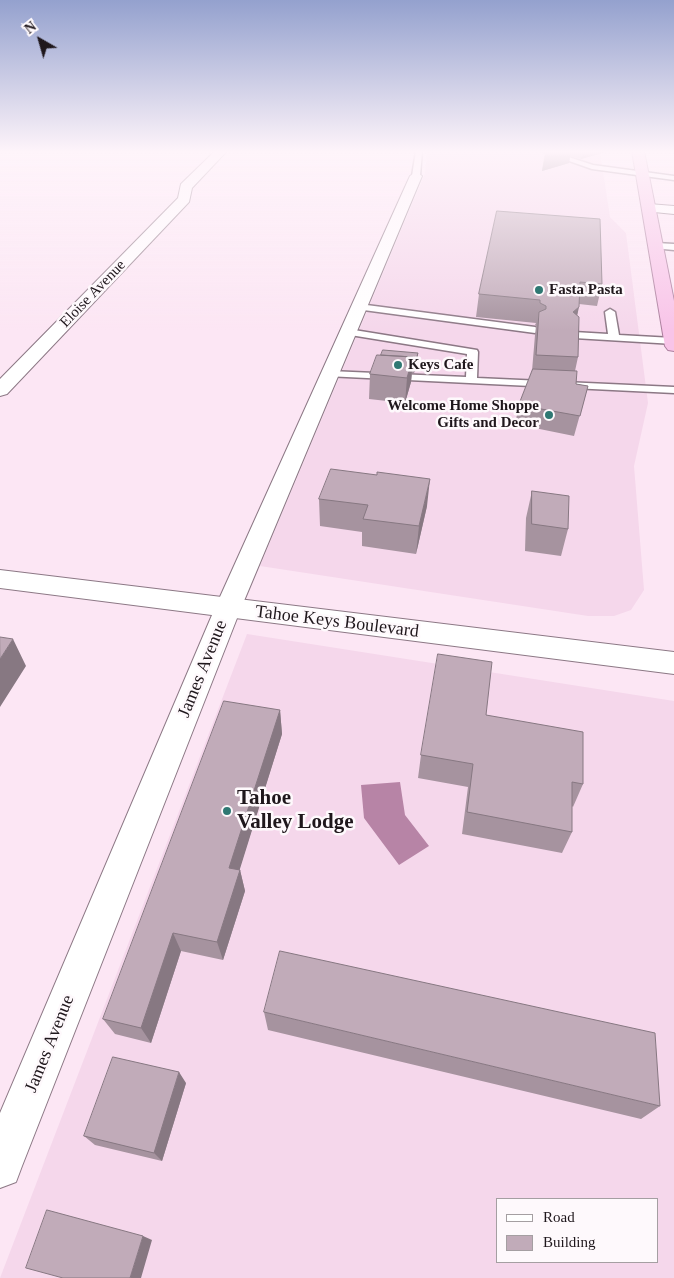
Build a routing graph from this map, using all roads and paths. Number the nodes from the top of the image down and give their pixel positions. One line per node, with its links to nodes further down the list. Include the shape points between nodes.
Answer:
1 (173, 211): 16 (street, Eloise Avenue)
2 (399, 211): 7 (street, James Avenue)
3 (649, 211): 4 (highway)
4 (656, 246): 5 (lane); 6 (highway)
5 (674, 247)
6 (669, 282): 13 (highway)
7 (360, 307): 9 (lane); 10 (street, James Avenue)
8 (610, 312): 12 (lane)
9 (535, 330)
10 (348, 332): 14 (street, James Avenue); 15 (lane, via 473,352)
11 (574, 334): 12 (lane)
12 (614, 338): 13 (lane)
13 (674, 344)
14 (330, 374): 15 (lane); 19 (street, James Avenue)
15 (470, 381): 17 (lane)
16 (0, 390)
17 (674, 390)
18 (0, 579): 19 (street, Tahoe Keys Boulevard)
19 (228, 608): 20 (street, Tahoe Keys Boulevard); 21 (street, James Avenue)
20 (674, 664)
21 (0, 1166)

